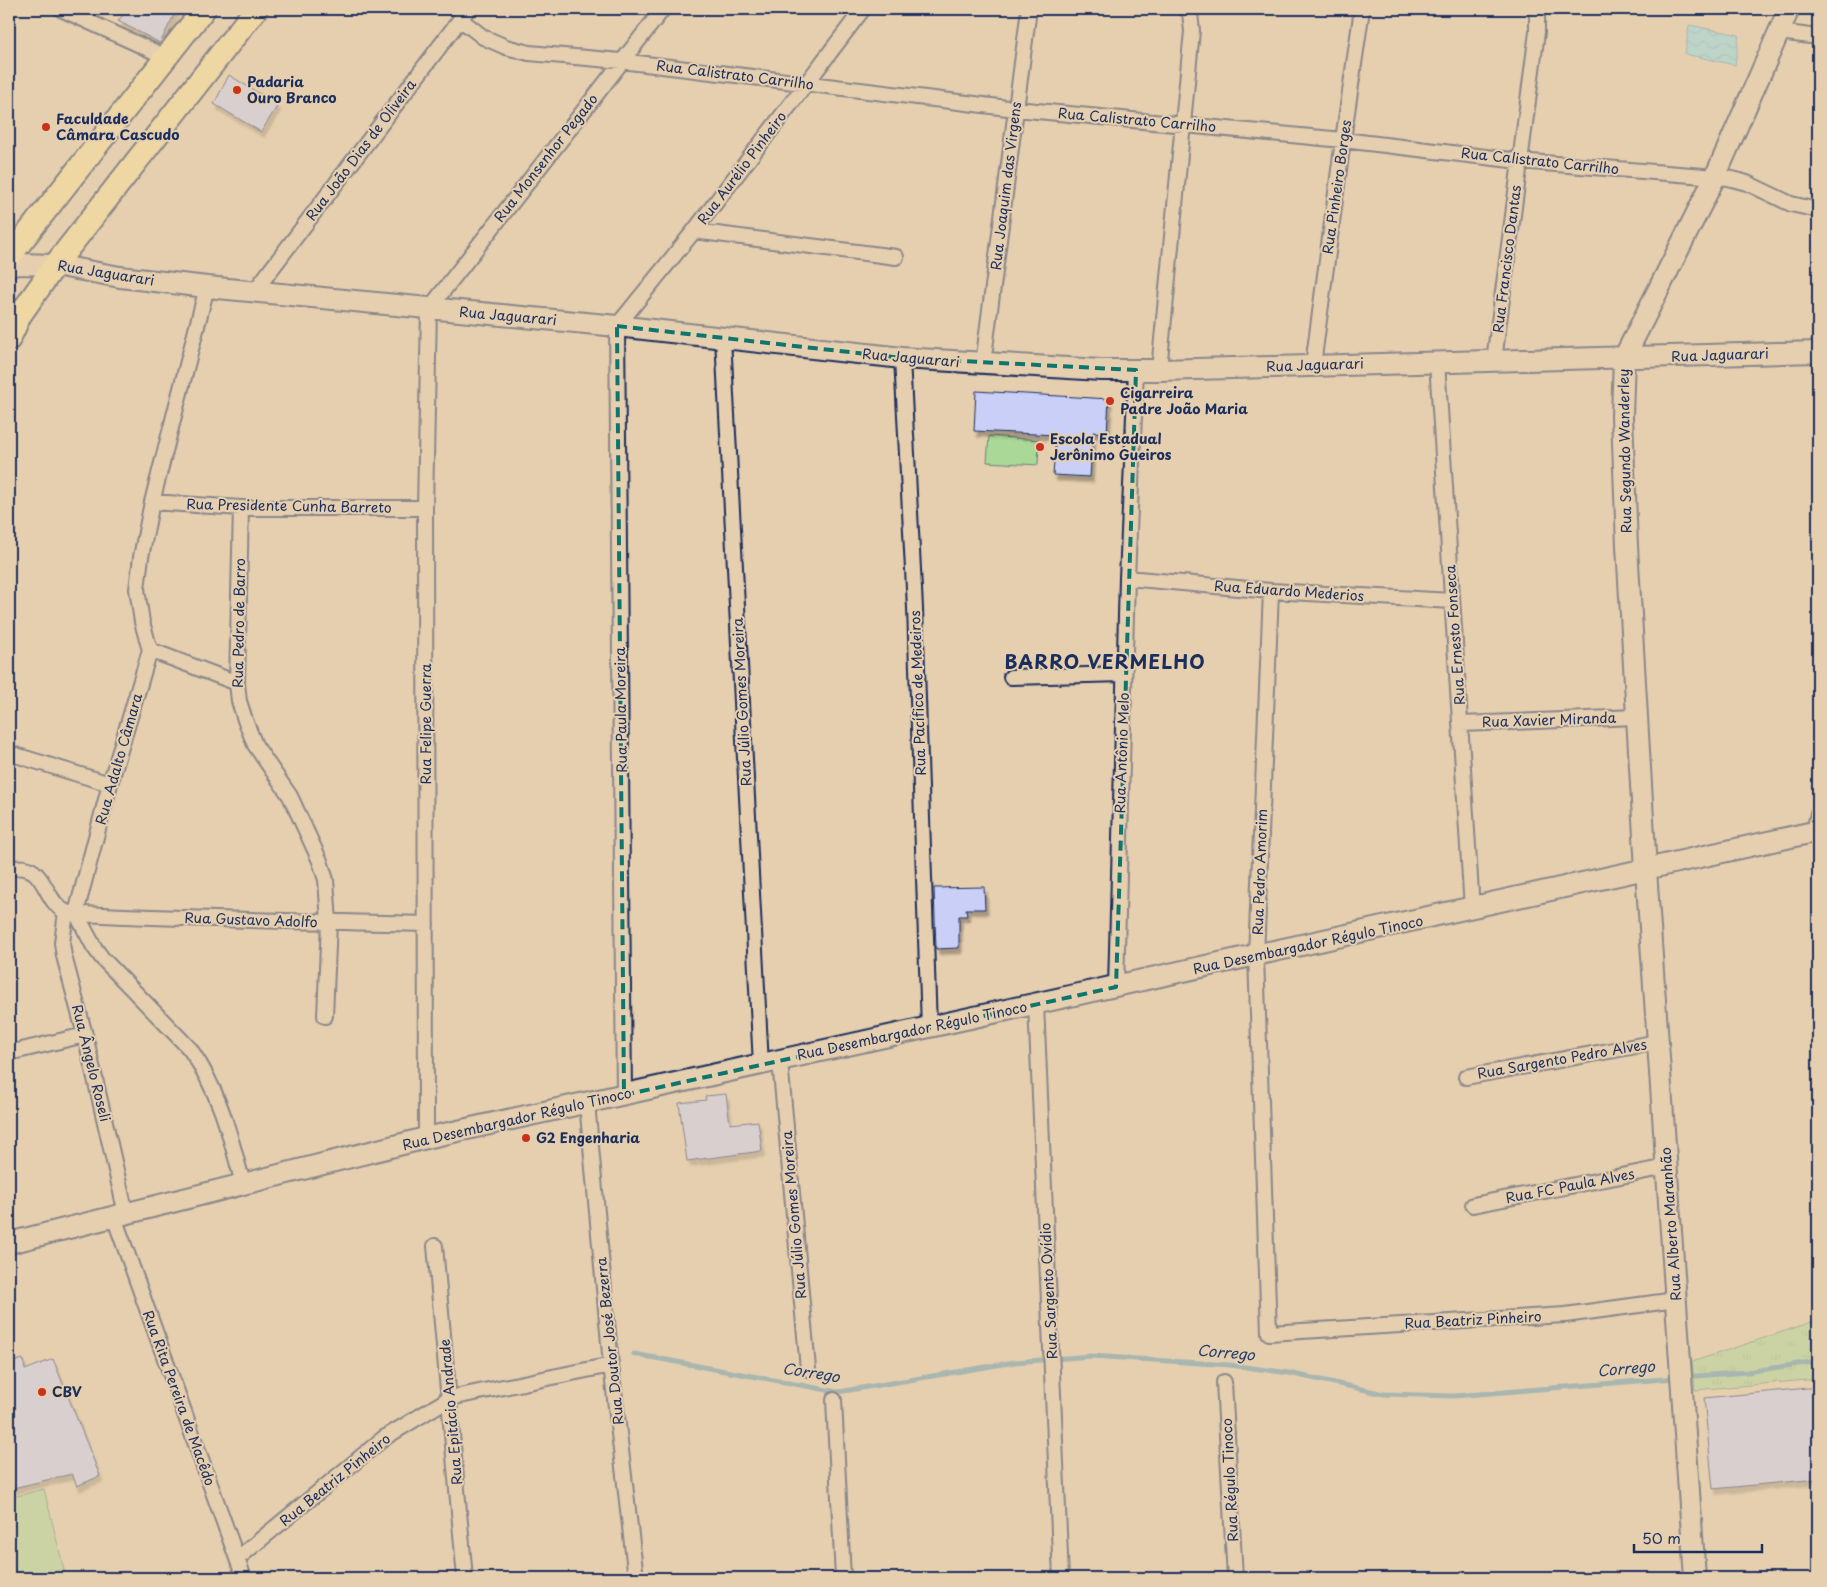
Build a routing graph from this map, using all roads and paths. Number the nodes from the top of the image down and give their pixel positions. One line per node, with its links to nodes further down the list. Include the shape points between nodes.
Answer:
1 (61, 9): 14 (street)
2 (204, 9): 14 (main road)
3 (663, 9): 15 (street, Rua Monsenhor Pegado)
4 (863, 9): 16 (street, Rua Aurélio Pinheiro)
5 (1029, 9): 17 (street, Rua Joaquim das Virgens)
6 (1186, 9): 18 (street, via 1190,13 1192,31)
7 (1362, 9): 19 (street, Rua Pinheiro Borges)
8 (1534, 9): 20 (street, Rua Francisco Dantas, via 1537,32)
9 (1789, 9): 12 (street, Rua Segundo Wanderley)
10 (253, 10): 26 (main road)
11 (464, 14): 15 (street, Rua Calistrato Carrilho, via 484,37 506,47 530,53); 29 (street, Rua João Dias de Oliveira)
12 (1779, 32): 13 (street); 21 (street, Rua Segundo Wanderley)
13 (1818, 37)
14 (166, 57): 24 (main road)
15 (622, 61): 16 (street, Rua Calistrato Carrilho); 30 (street, Rua Monsenhor Pegado)
16 (807, 83): 17 (street, Rua Calistrato Carrilho); 23 (street, Rua Aurélio Pinheiro)
17 (1016, 109): 18 (street, Rua Calistrato Carrilho); 40 (street, Rua Joaquim das Virgens)
18 (1184, 124): 19 (street, Rua Calistrato Carrilho); 43 (street)
19 (1343, 140): 20 (street, Rua Calistrato Carrilho); 41 (street, Rua Pinheiro Borges)
20 (1520, 161): 21 (street, Rua Calistrato Carrilho); 38 (street, Rua Francisco Dantas)
21 (1715, 177): 22 (street, Rua Calistrato Carrilho, via 1738,180 1791,204); 37 (street, Rua Segundo Wanderley)
22 (1818, 210)
23 (694, 231): 25 (street); 32 (street, Rua Aurélio Pinheiro)
24 (9, 257)
25 (896, 258)
26 (55, 265): 27 (street, Rua Jaguarari); 28 (street, Rua Jaguarari, via 120,277); 31 (main road)
27 (9, 266)
28 (206, 287): 29 (street, Rua Jaguarari); 44 (street)
29 (254, 292): 30 (street, Rua Jaguarari)
30 (429, 309): 32 (street, Rua Jaguarari); 46 (street, Rua Felipe Guerra)
31 (14, 316): 34 (main road)
32 (617, 326): 33 (street, Rua Jaguarari); 75 (street, Rua Paula Moreira)
33 (724, 338): 36 (street, Rua Jaguarari); 73 (street, Rua Júlio Gomes Moreira)
34 (9, 339)
35 (1818, 352): 37 (street, Rua Jaguarari)
36 (902, 358): 40 (street, Rua Jaguarari); 69 (street, Rua Pacífico de Medeiros, via 915,608)
37 (1624, 358): 38 (street, Rua Jaguarari); 54 (street, Rua Segundo Wanderley, via 1622,416 1626,536)
38 (1494, 360): 39 (street, Rua Jaguarari)
39 (1437, 362): 41 (street, Rua Jaguarari); 49 (street, Rua Ernesto Fonseca)
40 (983, 364): 42 (street, Rua Jaguarari)
41 (1313, 365): 43 (street, Rua Jaguarari)
42 (1136, 370): 43 (street, Rua Jaguarari); 47 (street, Rua Antônio Melo)
43 (1159, 370)
44 (152, 502): 45 (street, Rua Presidente Cunha Barreto); 50 (street, via 138,589)
45 (241, 508): 46 (street, Rua Presidente Cunha Barreto); 53 (street, Rua Pedro de Barro)
46 (425, 508): 64 (street, Rua Felipe Guerra)
47 (1127, 578): 48 (street, Rua Eduardo Mederios); 51 (street, Rua Antônio Melo)
48 (1271, 591): 49 (street, Rua Eduardo Mederios); 65 (street, Rua Pedro Amorim)
49 (1452, 601): 55 (street, Rua Ernesto Fonseca)
50 (150, 650): 53 (street); 57 (street, Rua Adalto Câmara)
51 (1124, 674): 52 (street); 66 (street, Rua Antônio Melo)
52 (1011, 677)
53 (237, 683): 63 (street, Rua Pedro de Barro, via 239,701 255,745 290,796 320,861 326,880)
54 (1637, 717): 55 (street, Rua Xavier Miranda); 60 (street, Rua Segundo Wanderley)
55 (1461, 724): 61 (street, Rua Ernesto Fonseca)
56 (9, 753): 57 (street)
57 (110, 784): 62 (street, Rua Adalto Câmara)
58 (1817, 825): 60 (street, Rua Desembargador Régulo Tinoco)
59 (9, 869): 62 (street, via 24,869 39,876 55,902)
60 (1646, 870): 61 (street, Rua Desembargador Régulo Tinoco); 71 (street, Rua Alberto Maranhão)
61 (1472, 908): 65 (street, Rua Desembargador Régulo Tinoco)
62 (71, 913): 63 (street, Rua Gustavo Adolfo); 70 (street, Rua Ângelo Roseli, via 62,943); 79 (street, via 102,958 190,1049 202,1066 221,1106)
63 (329, 922): 64 (street, Rua Gustavo Adolfo); 68 (street, Rua Pedro de Barro)
64 (426, 924): 77 (street, Rua Felipe Guerra)
65 (1256, 956): 66 (street, Rua Desembargador Régulo Tinoco); 85 (street, Rua Pedro Amorim)
66 (1116, 987): 67 (street, Rua Desembargador Régulo Tinoco)
67 (1036, 1004): 69 (street, Rua Desembargador Régulo Tinoco); 96 (street, Rua Sargento Ovídio)
68 (325, 1016)
69 (929, 1028): 73 (street, Rua Desembargador Régulo Tinoco)
70 (85, 1034): 72 (street); 81 (street, Rua Ângelo Roseli)
71 (1658, 1042): 74 (street, Rua Sargento Pedro Alves); 78 (street, Rua Alberto Maranhão)
72 (9, 1052)
73 (770, 1063): 75 (street, Rua Desembargador Régulo Tinoco); 87 (street, Rua Júlio Gomes Moreira)
74 (1466, 1077)
75 (624, 1095): 76 (street, Rua Desembargador Régulo Tinoco)
76 (587, 1103): 77 (street, Rua Desembargador Régulo Tinoco); 86 (street, Rua Doutor José Bezerra)
77 (426, 1138): 79 (street, Rua Desembargador Régulo Tinoco)
78 (1667, 1167): 80 (street, Rua FC Paula Alves); 84 (street, Rua Alberto Maranhão)
79 (243, 1184): 81 (street, Rua Desembargador Régulo Tinoco)
80 (1473, 1205)
81 (120, 1215): 82 (street, Rua Desembargador Régulo Tinoco); 91 (street, Rua Rita Pereira de Macêdo)
82 (9, 1243)
83 (435, 1246): 89 (street, Rua Epitácio Andrade)
84 (1676, 1300): 85 (street, Rua Beatriz Pinheiro, via 1565,1315); 98 (street, Rua Alberto Maranhão)
85 (1269, 1333)
86 (611, 1365): 89 (street, Rua Beatriz Pinheiro); 94 (street, Rua Doutor José Bezerra)
87 (808, 1369)
88 (1224, 1382): 97 (street, Rua Régulo Tinoco)
89 (450, 1398): 91 (street, Rua Beatriz Pinheiro, via 384,1438); 93 (street, Rua Epitácio Andrade)
90 (834, 1400): 95 (street)
91 (237, 1559): 92 (street, Rua Rita Pereira de Macêdo)
92 (244, 1578)
93 (465, 1578)
94 (636, 1578)
95 (843, 1578)
96 (1061, 1578)
97 (1235, 1578)
98 (1696, 1578)

